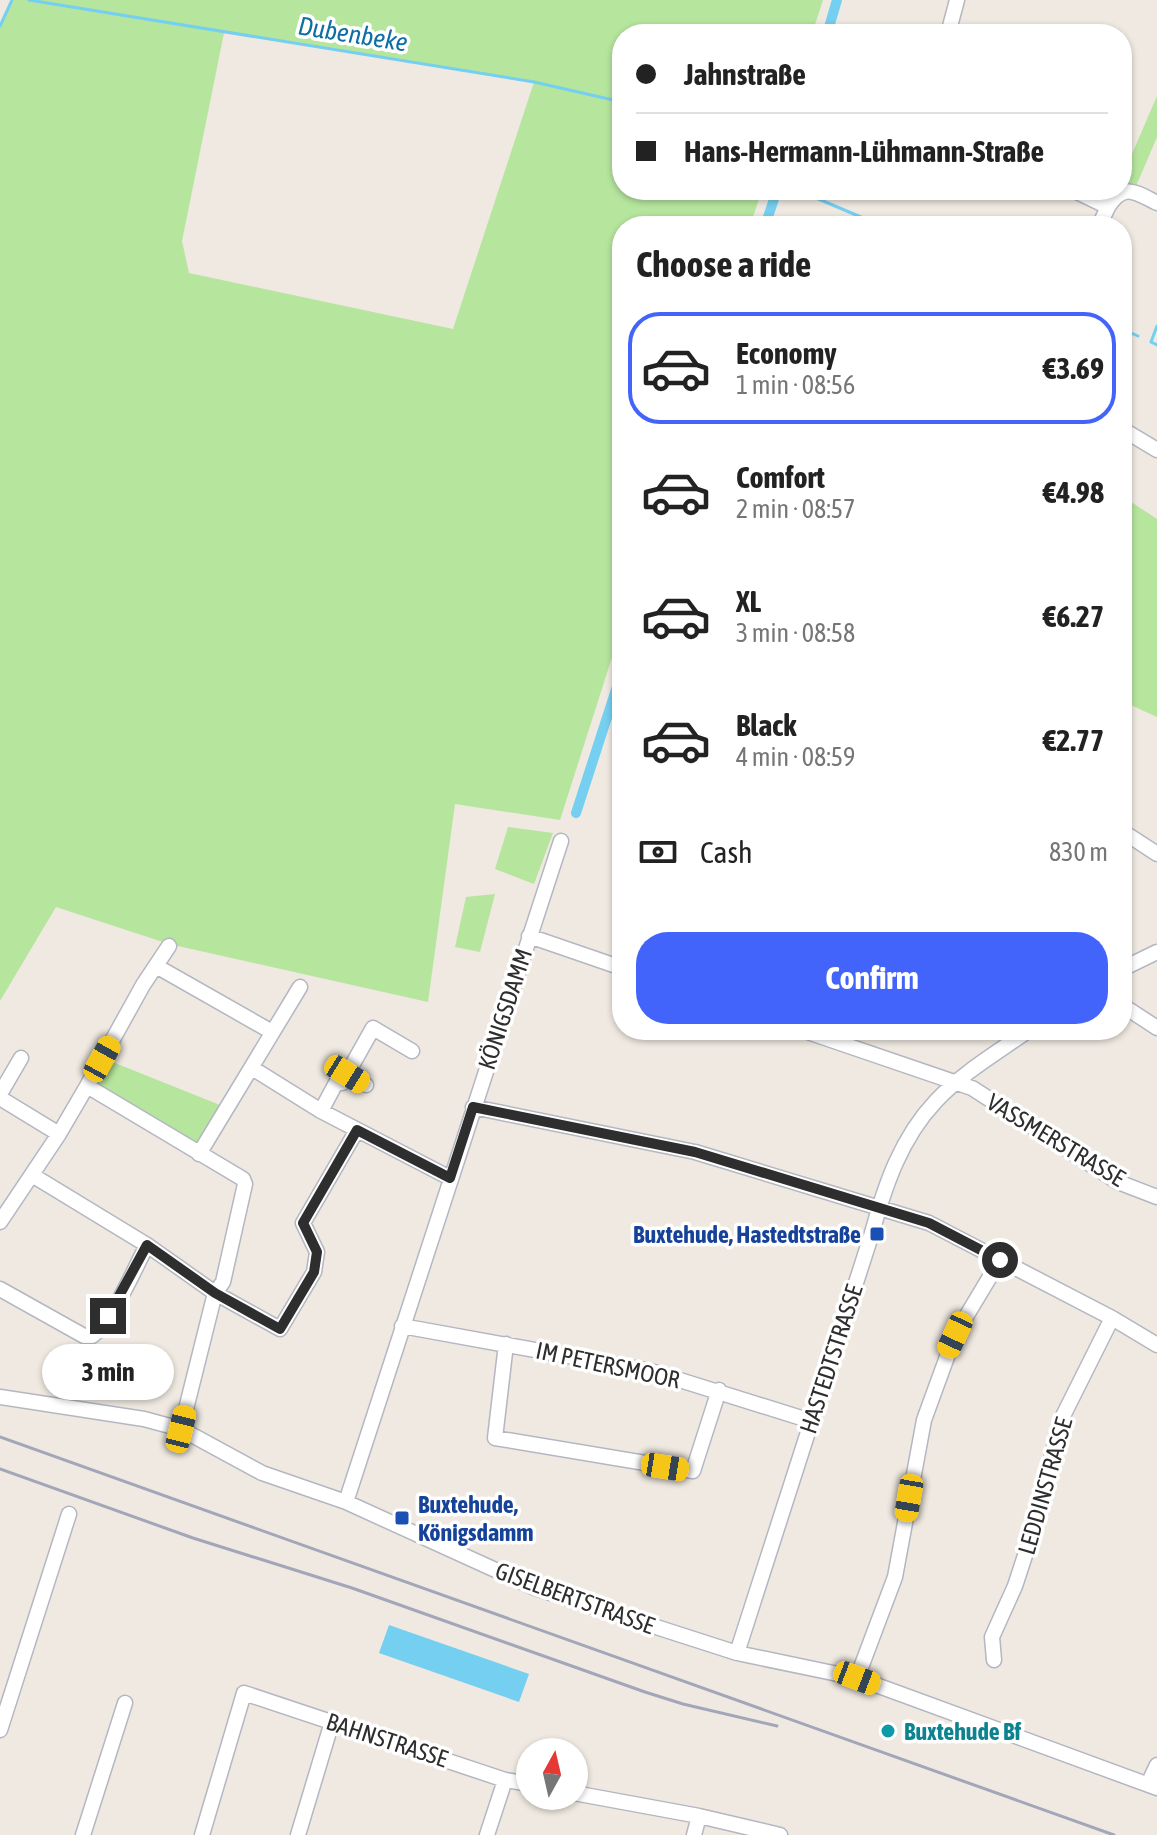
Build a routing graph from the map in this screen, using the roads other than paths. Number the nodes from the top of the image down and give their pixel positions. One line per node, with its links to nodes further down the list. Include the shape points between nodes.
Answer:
1 (957, 0): 2 (street)
2 (951, 24)
3 (1132, 192): 6 (street)
4 (1094, 200): 7 (street)
5 (1113, 200): 7 (street)
6 (1157, 203)
7 (1108, 207): 8 (street)
8 (1104, 216)
9 (1132, 435): 10 (street)
10 (1157, 450)
11 (1132, 838): 13 (street)
12 (561, 841): 14 (street, KÖNIGSDAMM)
13 (1157, 854)
14 (529, 936): 18 (street); 34 (street, KÖNIGSDAMM)
15 (169, 946): 19 (street)
16 (1157, 952): 17 (street)
17 (1132, 964)
18 (612, 965)
19 (156, 966): 23 (street); 32 (street)
20 (300, 987): 23 (street)
21 (1132, 1012): 22 (street)
22 (1157, 1028)
23 (272, 1032): 28 (street)
24 (832, 1040): 30 (street, VASSMERSTRASSE)
25 (1015, 1040): 30 (street, HASTEDTSTRASSE)
26 (412, 1051): 29 (street, via 373,1028)
27 (21, 1058): 33 (street)
28 (252, 1068): 35 (street); 38 (street)
29 (347, 1074): 31 (street); 35 (street)
30 (956, 1082): 41 (street, VASSMERSTRASSE, via 1118,1182); 42 (street, HASTEDTSTRASSE, via 910,1134)
31 (366, 1085)
32 (87, 1086): 37 (street); 38 (street)
33 (0, 1096): 37 (street)
34 (473, 1107): 40 (street, KÖNIGSDAMM); 42 (street, via 695,1152)
35 (321, 1111): 36 (street)
36 (357, 1130): 40 (street); 47 (street, via 303,1223 317,1252 314,1272 280,1329)
37 (59, 1134): 39 (street)
38 (199, 1154): 47 (street, via 239,1175 245,1184 223,1282)
39 (32, 1175): 43 (street); 44 (street)
40 (450, 1178): 49 (street, KÖNIGSDAMM)
41 (1157, 1197)
42 (879, 1209): 45 (street, via 929,1223); 54 (street, HASTEDTSTRASSE)
43 (0, 1222)
44 (147, 1245): 46 (street, via 92,1336); 47 (street)
45 (1000, 1260): 48 (street); 60 (street, via 955,1335 924,1420 895,1577)
46 (0, 1289)
47 (215, 1293): 55 (street)
48 (1112, 1318): 51 (street); 59 (street, LEDDINSTRASSE, via 1061,1420 1032,1534 992,1637)
49 (402, 1326): 50 (street, IM PETERSMOOR); 56 (street, KÖNIGSDAMM)
50 (506, 1344): 52 (street, IM PETERSMOOR, via 651,1371); 52 (street, via 495,1438 693,1471)
51 (1157, 1345)
52 (719, 1390): 54 (street, IM PETERSMOOR)
53 (0, 1397): 55 (street, GISELBERTSTRASSE)
54 (811, 1421): 58 (street, HASTEDTSTRASSE)
55 (181, 1429): 56 (street, GISELBERTSTRASSE, via 262,1473)
56 (346, 1502): 58 (street, GISELBERTSTRASSE, via 535,1588)
57 (69, 1514): 63 (street)
58 (737, 1653): 60 (street, GISELBERTSTRASSE)
59 (994, 1660)
60 (857, 1678): 67 (street, GISELBERTSTRASSE)
61 (125, 1703): 70 (street)
62 (332, 1722): 65 (street, BAHNSTRASSE); 71 (street, BAHNSTRASSE, via 244,1693); 72 (street)
63 (0, 1730)
64 (1157, 1765): 67 (street)
65 (505, 1780): 66 (street, BAHNSTRASSE); 73 (street)
66 (516, 1782)
67 (1152, 1786)
68 (588, 1796): 69 (street)
69 (699, 1816): 74 (street); 75 (street)
70 (83, 1835)
71 (202, 1835)
72 (298, 1835)
73 (487, 1835)
74 (694, 1835)
75 (780, 1835)

